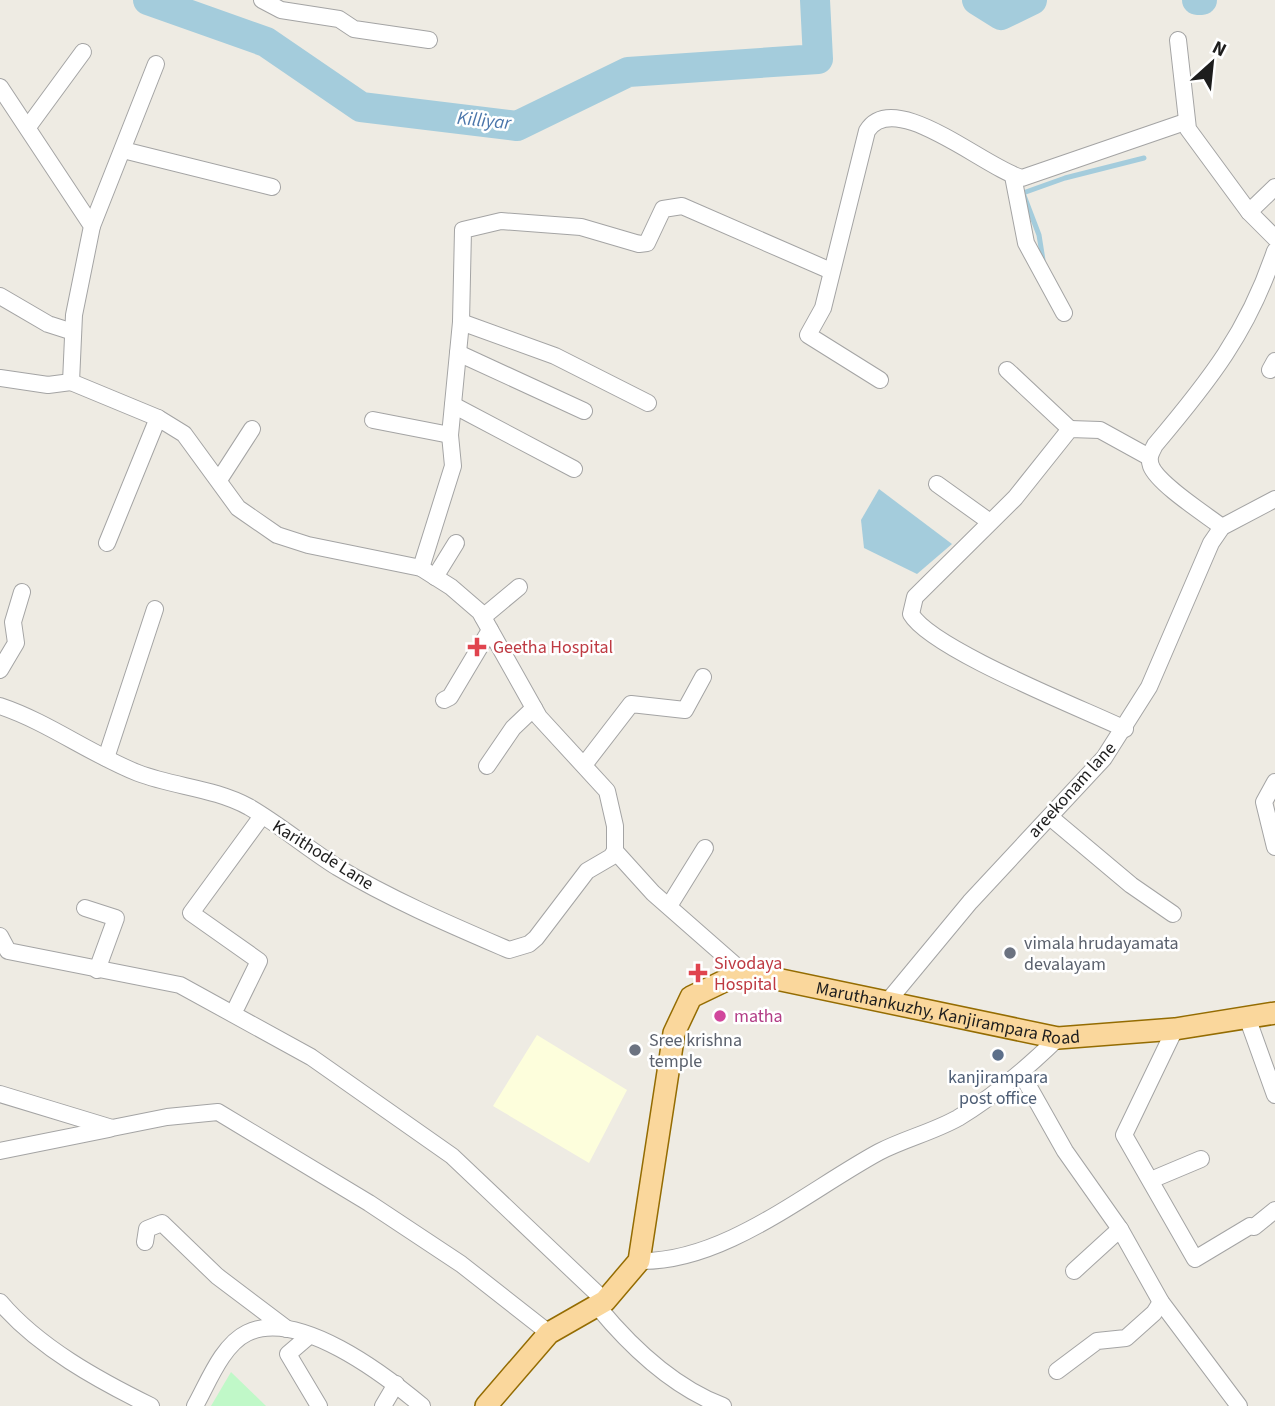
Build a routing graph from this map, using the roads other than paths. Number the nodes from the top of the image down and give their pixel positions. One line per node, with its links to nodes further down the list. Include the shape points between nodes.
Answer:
1 (262, 0): 2 (street, via 281,10 339,19 354,29)
2 (429, 40)
3 (1178, 40): 7 (street)
4 (83, 52): 8 (street)
5 (156, 64): 9 (street)
6 (0, 86): 8 (street)
7 (1185, 122): 10 (street, via 1028,177); 13 (street)
8 (28, 127): 14 (street)
9 (123, 150): 11 (street); 14 (street)
10 (1013, 176): 17 (street, via 913,121 880,118 867,131); 19 (street, via 1026,243)
11 (272, 187)
12 (1275, 187): 13 (street)
13 (1249, 212): 15 (street)
14 (92, 226): 21 (street)
15 (1275, 239)
16 (1275, 251): 35 (street, via 1262,291 1239,335 1211,379)
17 (831, 271): 20 (street, via 682,206 663,209 647,243 639,244 581,227 500,221 463,230); 25 (street, via 823,308 808,335)
18 (0, 296): 21 (street, via 48,324)
19 (1064, 313)
20 (461, 322): 22 (street); 27 (street, via 555,356)
21 (74, 332): 26 (street)
22 (458, 353): 28 (street); 29 (street)
23 (1007, 370): 33 (street)
24 (0, 378): 26 (street, via 48,385)
25 (880, 380)
26 (71, 382): 30 (street)
27 (648, 403)
28 (453, 405): 34 (street); 36 (street)
29 (584, 411)
30 (158, 418): 37 (street, via 184,434); 42 (street)
31 (373, 420): 34 (street)
32 (252, 429): 37 (street)
33 (1070, 429): 35 (street, via 1100,429); 40 (street)
34 (450, 435): 44 (street, via 453,466)
35 (1149, 457): 41 (street, via 1161,479)
36 (574, 469)
37 (219, 480): 44 (street, via 238,508 277,535)
38 (937, 484): 40 (street)
39 (1275, 499): 41 (street)
40 (990, 522): 54 (street, via 915,597 911,614 915,621 985,665)
41 (1222, 527): 54 (street, areekonam lane)
42 (107, 543)
43 (456, 543): 44 (street)
44 (428, 573): 48 (street, via 451,587)
45 (519, 587): 48 (street)
46 (22, 592): 49 (street, via 13,622 16,643)
47 (155, 609): 55 (street)
48 (486, 624): 51 (street, via 450,697); 53 (street)
49 (0, 670)
50 (703, 677): 56 (street, via 685,710 631,704)
51 (444, 700)
52 (0, 706): 55 (street, Karithode Lane, via 28,715)
53 (534, 708): 56 (street); 57 (street, via 513,728)
54 (1125, 729): 60 (street, areekonam lane)
55 (106, 758): 59 (street, Karithode Lane, via 141,774 214,791)
56 (584, 765): 63 (street, via 607,791)
57 (487, 766)
58 (1275, 782): 61 (street, via 1264,803)
59 (262, 816): 63 (street, Karithode Lane, via 337,867 412,908 509,950 536,938 587,871); 71 (street, via 191,914 258,961)
60 (1050, 817): 66 (street); 70 (street, areekonam lane, via 970,902)
61 (1275, 847)
62 (705, 848): 64 (street)
63 (615, 851): 64 (street)
64 (668, 906): 69 (street)
65 (85, 908): 68 (street, via 116,918)
66 (1173, 914)
67 (0, 936): 68 (street, via 8,951)
68 (97, 970): 89 (street, via 180,985 311,1057 452,1157)
69 (744, 972): 70 (main road, Maruthankuzhy, Kanjirampara Road); 86 (main road, via 691,998 674,1033)
70 (888, 1001): 75 (main road, Maruthankuzhy, Kanjirampara Road)
71 (237, 1006)
72 (1275, 1013): 73 (main road, Maruthankuzhy, Kanjirampara Road)
73 (1247, 1017): 74 (main road, Maruthankuzhy, Kanjirampara Road); 78 (street)
74 (1175, 1029): 75 (main road, Maruthankuzhy, Kanjirampara Road); 82 (street, via 1124,1135)
75 (1058, 1038): 76 (street)
76 (1021, 1073): 84 (street, via 1065,1151); 86 (street, via 956,1119 881,1151 716,1246 668,1261)
77 (0, 1094): 79 (street)
78 (1275, 1096)
79 (112, 1128): 80 (street); 92 (street, via 218,1112 461,1264)
80 (0, 1151)
81 (1201, 1159): 82 (street)
82 (1151, 1180): 83 (street, via 1195,1259 1254,1227)
83 (1275, 1210)
84 (1120, 1229): 87 (street); 88 (street)
85 (145, 1242): 91 (street, via 147,1228 162,1223 217,1276)
86 (639, 1261): 89 (main road)
87 (1074, 1271)
88 (1161, 1303): 94 (street, via 1126,1338 1097,1341); 103 (street)
89 (601, 1304): 92 (main road); 102 (street, via 626,1339 701,1397)
90 (1, 1308): 96 (street, via 75,1363)
91 (287, 1329): 93 (street); 97 (street, via 247,1333 233,1344)
92 (550, 1333): 101 (main road)
93 (309, 1336): 95 (street); 98 (street, via 288,1354)
94 (1057, 1371)
95 (396, 1384): 99 (street); 100 (street)
96 (150, 1406)
97 (195, 1406)
98 (319, 1406)
99 (383, 1406)
100 (422, 1406)
101 (486, 1406)
102 (723, 1406)
103 (1239, 1406)

